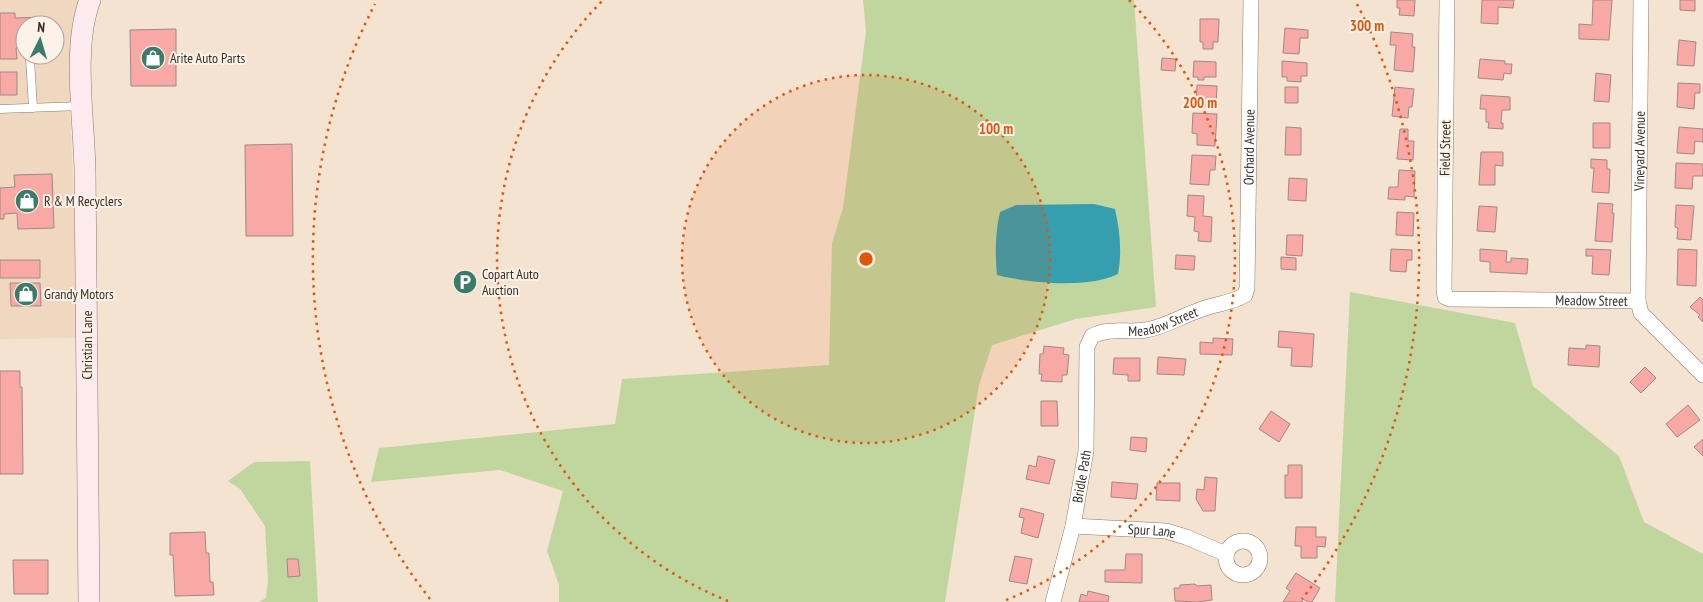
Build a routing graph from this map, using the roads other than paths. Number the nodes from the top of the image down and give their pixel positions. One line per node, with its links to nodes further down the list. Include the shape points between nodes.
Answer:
1 (90, 0): 6 (main road, Christian Lane, via 82,32)
2 (1251, 0): 9 (street, Orchard Avenue)
3 (1447, 0): 10 (street, Field Street)
4 (1641, 0): 11 (street, Vineyard Avenue)
5 (30, 65): 7 (lane)
6 (83, 106): 7 (lane); 16 (main road, Christian Lane)
7 (33, 108): 8 (lane)
8 (0, 109)
9 (1245, 296): 12 (street, Meadow Street, via 1145,330 1103,331 1092,336)
10 (1445, 296): 11 (street, Meadow Street, via 1450,299)
11 (1638, 302): 13 (street, Meadow Street, via 1641,313)
12 (1087, 348): 14 (street, Bridle Path, via 1086,451)
13 (1703, 376)
14 (1073, 526): 15 (street, Spur Lane, via 1166,531); 17 (street, Bridle Path)
15 (1226, 554)
16 (89, 602)
17 (1053, 602)

